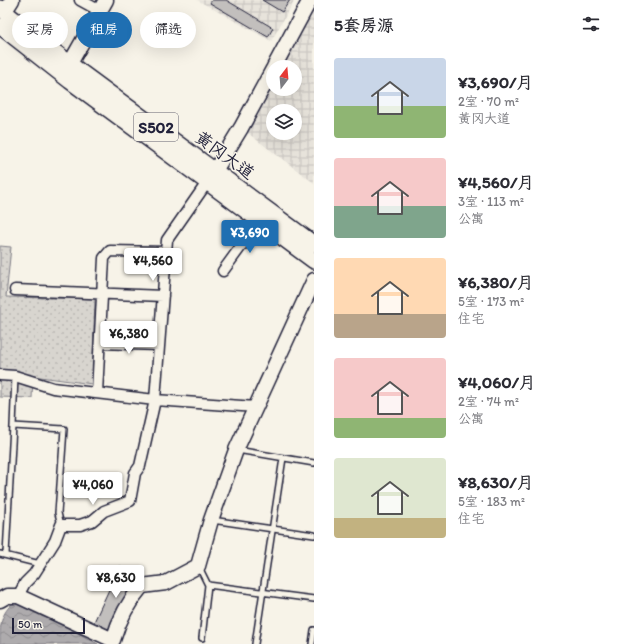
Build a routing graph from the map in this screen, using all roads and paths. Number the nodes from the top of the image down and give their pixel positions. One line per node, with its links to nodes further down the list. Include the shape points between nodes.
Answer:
1 (80, 0): 4 (street)
2 (310, 0): 6 (street)
3 (6, 6): 12 (main road, 黄冈大道 / S502, via 78,70)
4 (103, 6): 7 (street)
5 (0, 26): 14 (main road, 黄冈大道 / S502, via 70,81)
6 (278, 60)
7 (63, 76)
8 (266, 83): 9 (street)
9 (216, 169)
10 (206, 184): 13 (street, via 167,240)
11 (258, 223): 15 (street)
12 (314, 244)
13 (165, 252): 18 (street, via 110,251 104,258); 19 (street)
14 (314, 261)
15 (223, 271)
16 (314, 280): 26 (street)
17 (14, 290): 18 (street)
18 (102, 294): 19 (street); 20 (street)
19 (163, 296): 21 (street)
20 (100, 343): 21 (street); 24 (street)
21 (159, 345): 25 (street)
22 (0, 375): 23 (street)
23 (15, 376): 24 (street, via 53,388); 27 (lane)
24 (97, 393): 25 (street)
25 (155, 400): 26 (street); 32 (street, via 130,501 104,511 92,521 80,525)
26 (256, 407): 28 (street)
27 (13, 426): 32 (lane, via 64,429 58,513); 35 (lane)
28 (236, 450): 29 (lane); 31 (street)
29 (284, 458): 30 (lane); 33 (lane)
30 (314, 463)
31 (211, 520): 33 (lane); 37 (street)
32 (61, 526): 36 (street)
33 (273, 528): 34 (lane); 39 (lane)
34 (314, 535)
35 (3, 554): 36 (lane)
36 (40, 564): 40 (street, via 25,582)
37 (198, 566): 38 (lane); 45 (street, via 166,583 142,586 130,601)
38 (208, 585): 39 (lane); 44 (lane)
39 (263, 592): 41 (lane); 46 (lane)
40 (18, 596): 42 (street, via 7,596); 45 (street)
41 (314, 599)
42 (0, 600)
43 (314, 630): 47 (lane)
44 (202, 638)
45 (112, 642)
46 (255, 644)
47 (312, 644)

